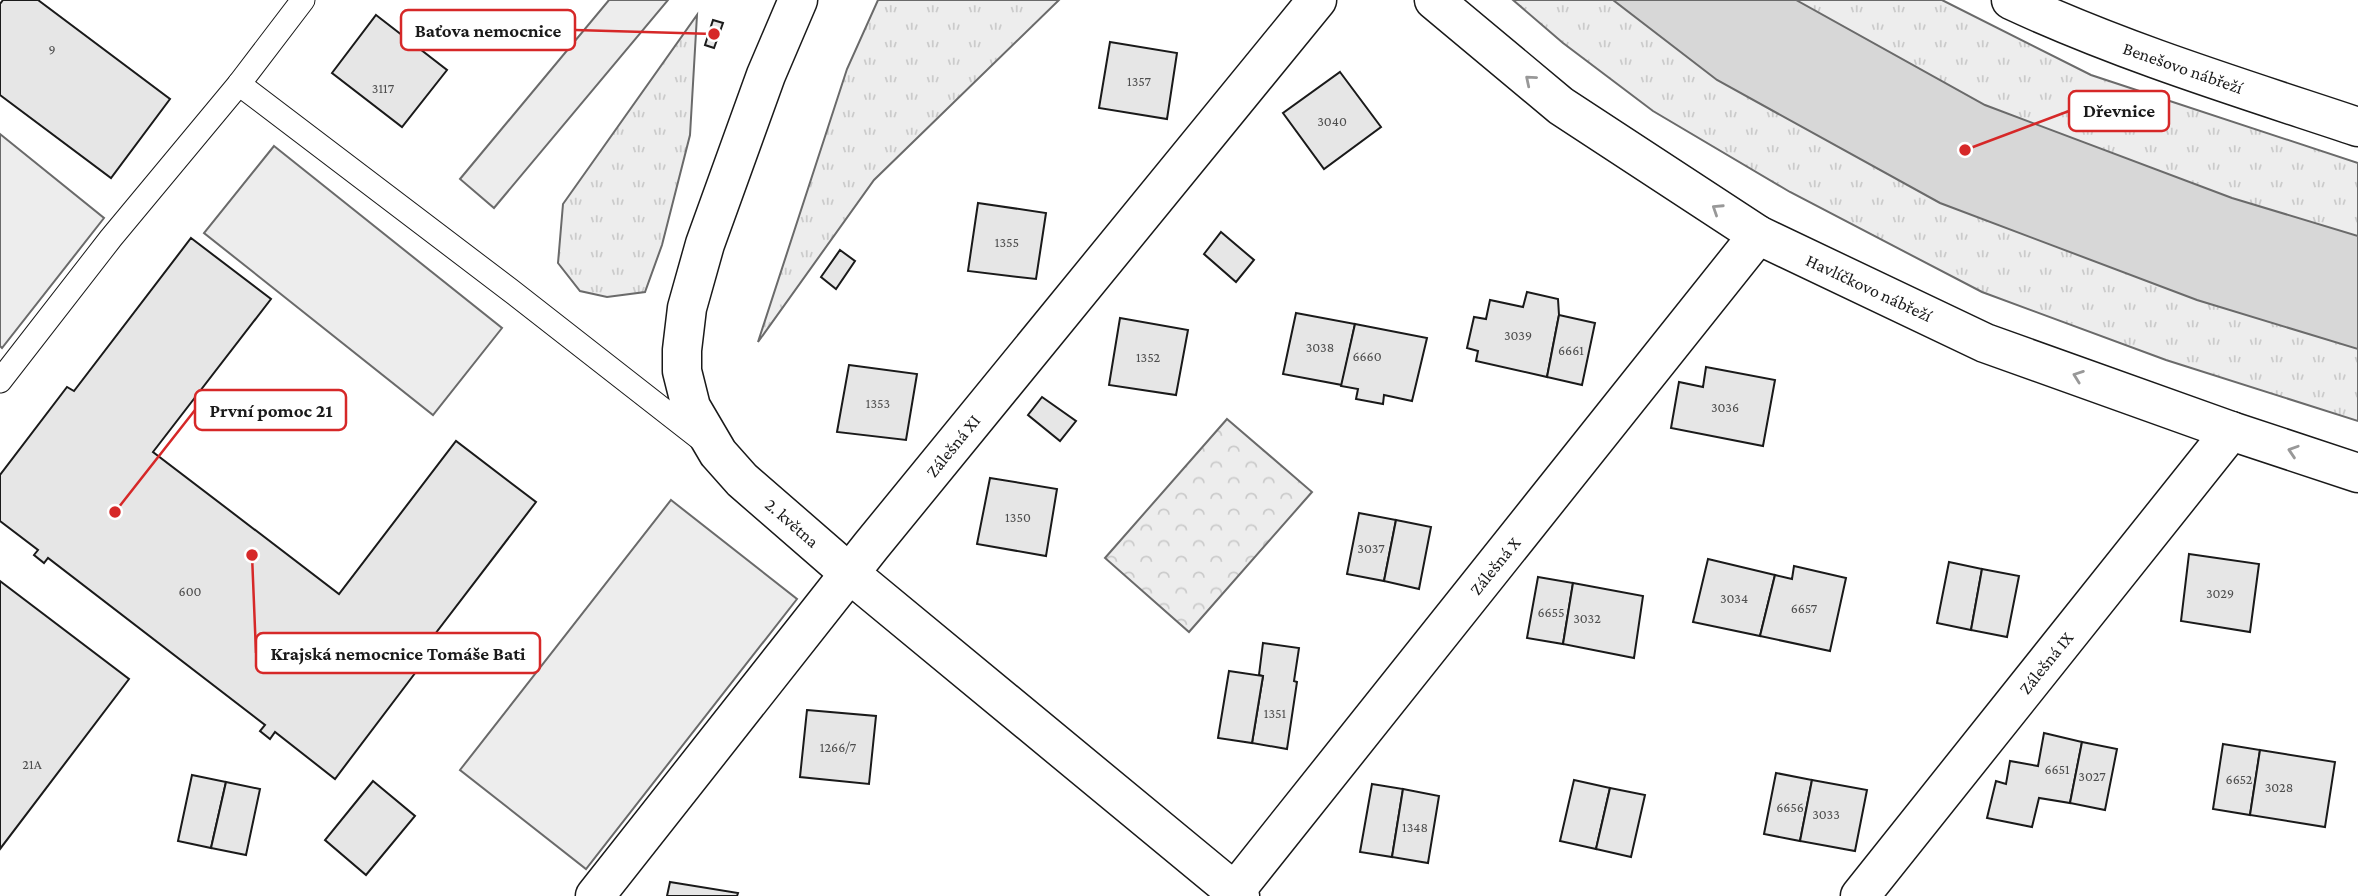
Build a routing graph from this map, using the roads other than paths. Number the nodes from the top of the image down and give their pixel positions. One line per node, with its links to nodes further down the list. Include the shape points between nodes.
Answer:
1 (303, 0): 6 (lane)
2 (798, 0): 11 (street, 2. května, via 709,231 687,308 682,371 691,407)
3 (1317, 0): 13 (street, Zálešná XI)
4 (1434, 0): 8 (street, Havlíčkovo nábřeží, one-way to 4, via 1561,106)
5 (2011, 0): 7 (street, Benešovo nábřeží, via 2166,63)
6 (239, 85): 9 (lane); 11 (lane)
7 (2358, 127)
8 (1758, 235): 10 (street, Havlíčkovo nábřeží, one-way to 8, via 1985,343); 14 (street, Zálešná X)
9 (3, 371)
10 (2231, 431): 12 (street, Havlíčkovo nábřeží, one-way to 10); 16 (street, Zálešná IX)
11 (718, 453): 13 (street, 2. května, via 742,480)
12 (2358, 473)
13 (849, 573): 14 (street, 2. května); 15 (street, Zálešná XI)
14 (1235, 895)
15 (595, 896)
16 (1860, 896)

